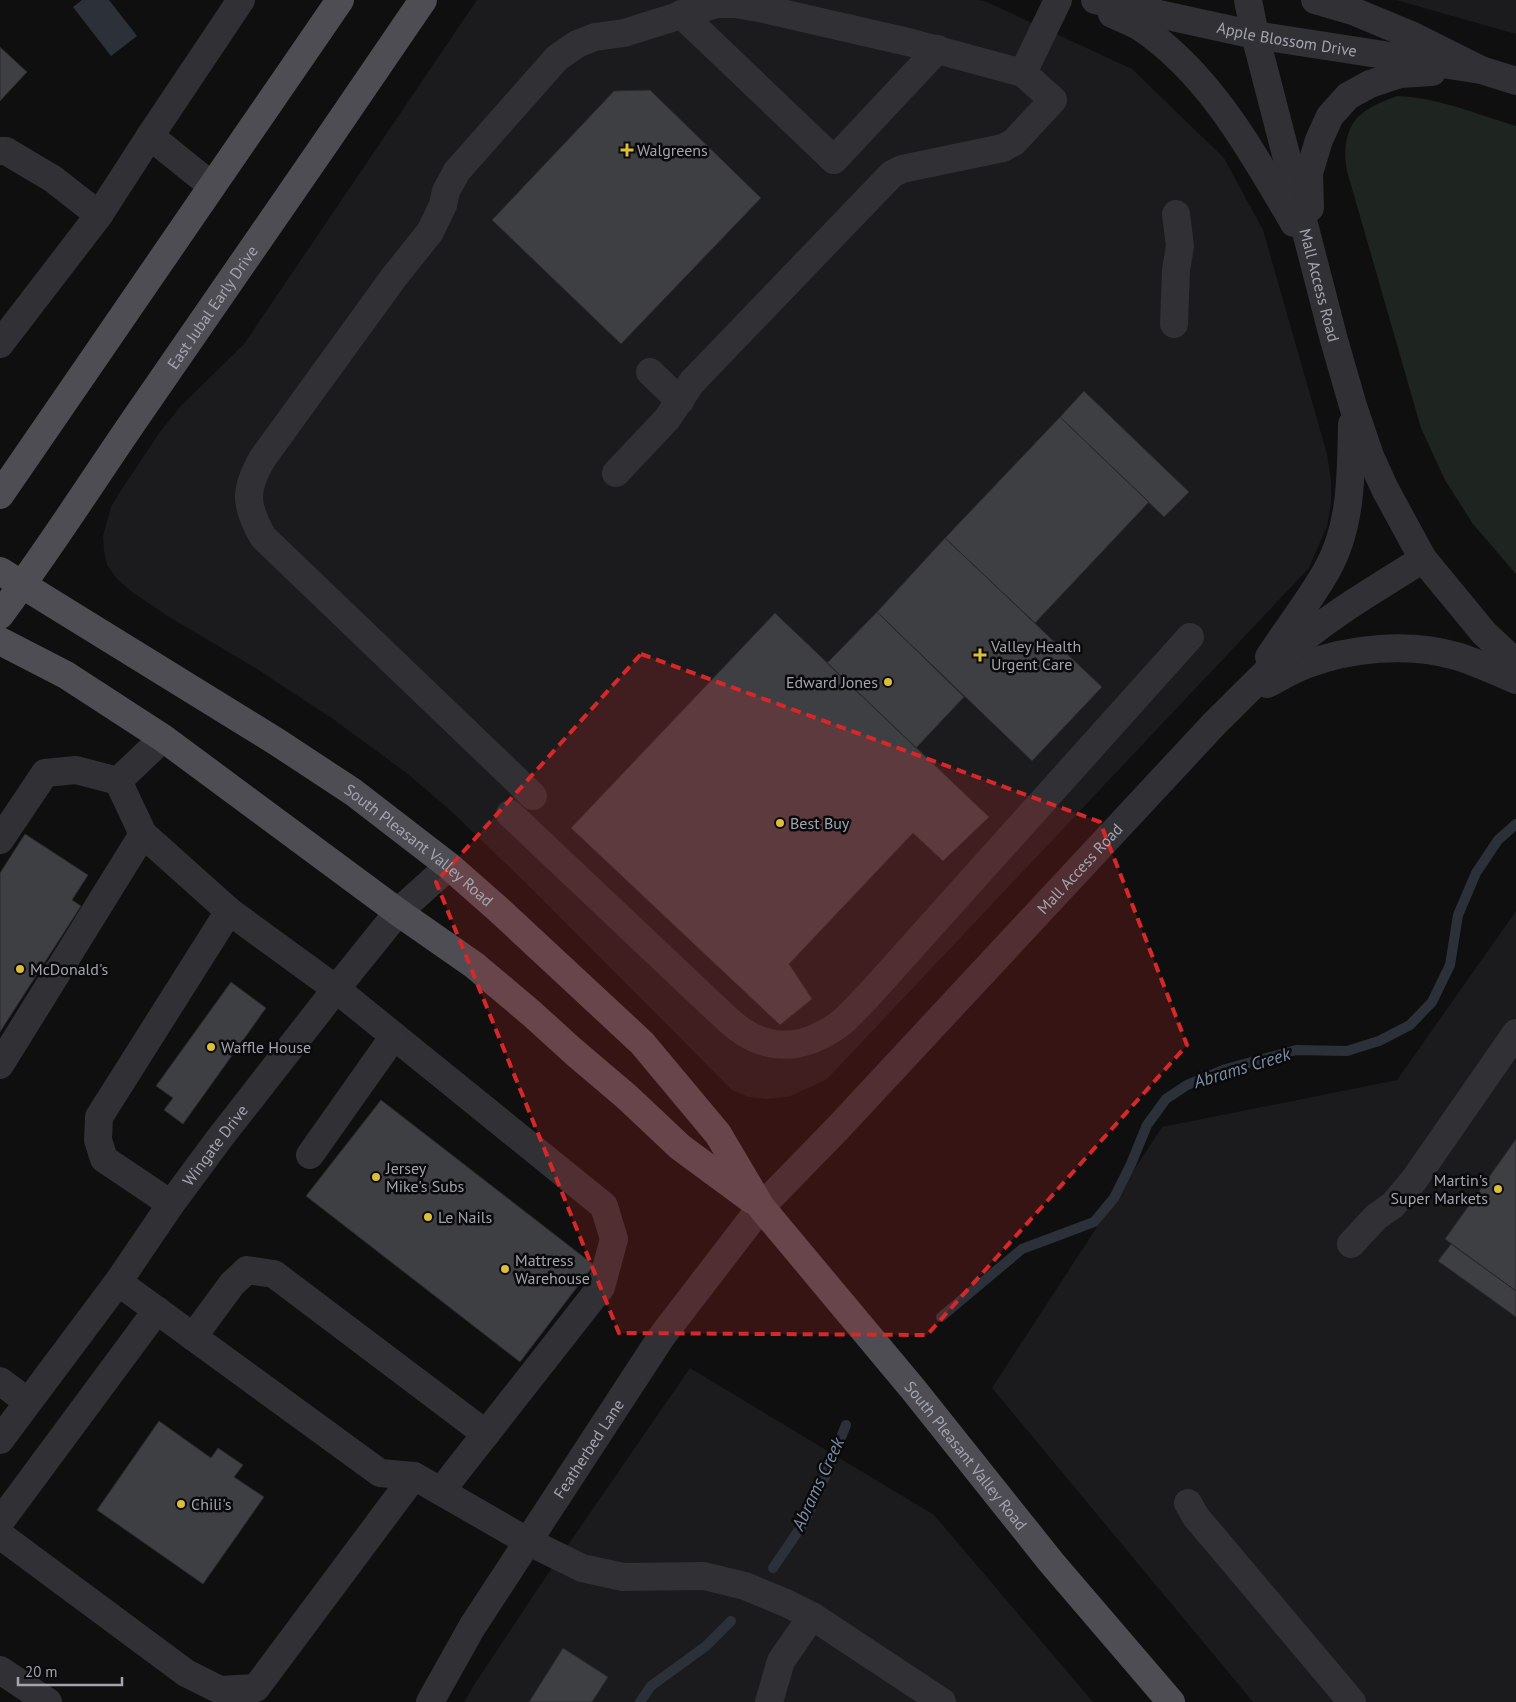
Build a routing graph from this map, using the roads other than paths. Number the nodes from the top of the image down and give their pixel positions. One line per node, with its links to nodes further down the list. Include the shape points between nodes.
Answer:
1 (241, 0): 15 (street)
2 (340, 0): 17 (main road)
3 (423, 0): 29 (main road, East Jubal Early Drive)
4 (1058, 0): 13 (street)
5 (1079, 0): 20 (street, via 1138,26 1177,56 1200,81 1249,147)
6 (1096, 0): 10 (street, Apple Blossom Drive)
7 (1248, 0): 10 (street, Mall Access Road)
8 (1314, 0): 12 (street, Apple Blossom Drive, via 1352,11 1413,36)
9 (681, 14): 11 (street, via 717,4 735,4); 11 (street, via 834,160); 38 (street, via 624,33 595,37 577,44 557,58 457,171 430,232 262,459 248,490 250,507 262,537)
10 (1255, 35): 12 (street, Apple Blossom Drive); 20 (street, Mall Access Road)
11 (938, 49): 13 (street)
12 (1481, 70): 14 (street, Apple Blossom Drive); 20 (street, via 1400,74 1348,96 1330,116 1310,173)
13 (1022, 73): 24 (street, via 1053,100 1014,142 1003,148 902,169 892,174 692,382)
14 (1516, 81)
15 (150, 136): 17 (street); 19 (street)
16 (0, 152): 19 (street, via 6,151 53,178)
17 (212, 186): 27 (main road)
18 (1176, 214): 21 (street, via 1180,246)
19 (99, 215): 22 (street)
20 (1310, 250): 25 (street, Mall Access Road)
21 (1174, 324)
22 (0, 344)
23 (650, 372): 24 (street)
24 (680, 401): 26 (street)
25 (1353, 406): 28 (street, Mall Access Road, via 1385,489); 35 (street, via 1350,483 1339,542 1327,570)
26 (616, 472)
27 (0, 495)
28 (1423, 559): 33 (street, Mall Access Road, via 1484,633); 35 (street, Mall Access Road, via 1326,622 1290,650)
29 (11, 578): 30 (main road, East Jubal Early Drive); 42 (main road, South Pleasant Valley Road, via 300,757 353,792)
30 (0, 615)
31 (1190, 637): 39 (street, via 868,996 841,1023 797,1044 780,1046 744,1032)
32 (0, 641): 36 (main road, South Pleasant Valley Road, via 66,675)
33 (1516, 663)
34 (1516, 680): 35 (street, via 1438,652 1376,649 1304,665)
35 (1243, 696): 51 (street, Mall Access Road)
36 (163, 738): 37 (street); 44 (main road, South Pleasant Valley Road)
37 (118, 781): 40 (street); 41 (street, via 76,770 45,772)
38 (534, 796)
39 (510, 814)
40 (143, 834): 43 (street); 48 (street)
41 (0, 840)
42 (449, 866): 44 (street, Wingate Drive); 51 (main road, South Pleasant Valley Road, via 642,1043 718,1134)
43 (229, 911): 45 (street); 50 (street, via 100,1117 98,1140 104,1159)
44 (398, 912): 45 (street, Wingate Drive); 51 (main road, South Pleasant Valley Road, via 474,966 531,1012 680,1147)
45 (336, 988): 47 (street); 50 (street, Wingate Drive)
46 (1516, 1033): 52 (street, via 1414,1180 1393,1205 1376,1216)
47 (394, 1036): 49 (street); 58 (street, via 604,1206 614,1239 601,1287)
48 (0, 1064)
49 (310, 1155)
50 (171, 1204): 53 (street, Wingate Drive)
51 (761, 1207): 65 (street, Featherbed Lane, via 662,1336); 72 (main road, South Pleasant Valley Road, via 914,1389 1051,1562)
52 (1351, 1244)
53 (118, 1282): 54 (street); 57 (street, Wingate Drive)
54 (157, 1310): 55 (street); 63 (street)
55 (193, 1337): 58 (street, via 232,1284 247,1270 274,1274); 60 (street, via 380,1473)
56 (0, 1381): 57 (street)
57 (28, 1402): 59 (street, Wingate Drive)
58 (486, 1434): 61 (street)
59 (0, 1440)
60 (414, 1476): 61 (street); 64 (street, via 256,1688 220,1690 186,1673)
61 (441, 1491): 65 (street)
62 (1188, 1503): 73 (street, via 1196,1517)
63 (0, 1522)
64 (0, 1535)
65 (527, 1541): 66 (street, via 599,1573 645,1578 704,1576 746,1586); 69 (street, Featherbed Lane, via 472,1627)
66 (812, 1616): 70 (street, via 781,1661); 71 (street)
67 (0, 1670): 68 (street)
68 (48, 1702)
69 (430, 1702)
70 (769, 1702)
71 (942, 1702)
72 (1171, 1702)
73 (1352, 1702)

